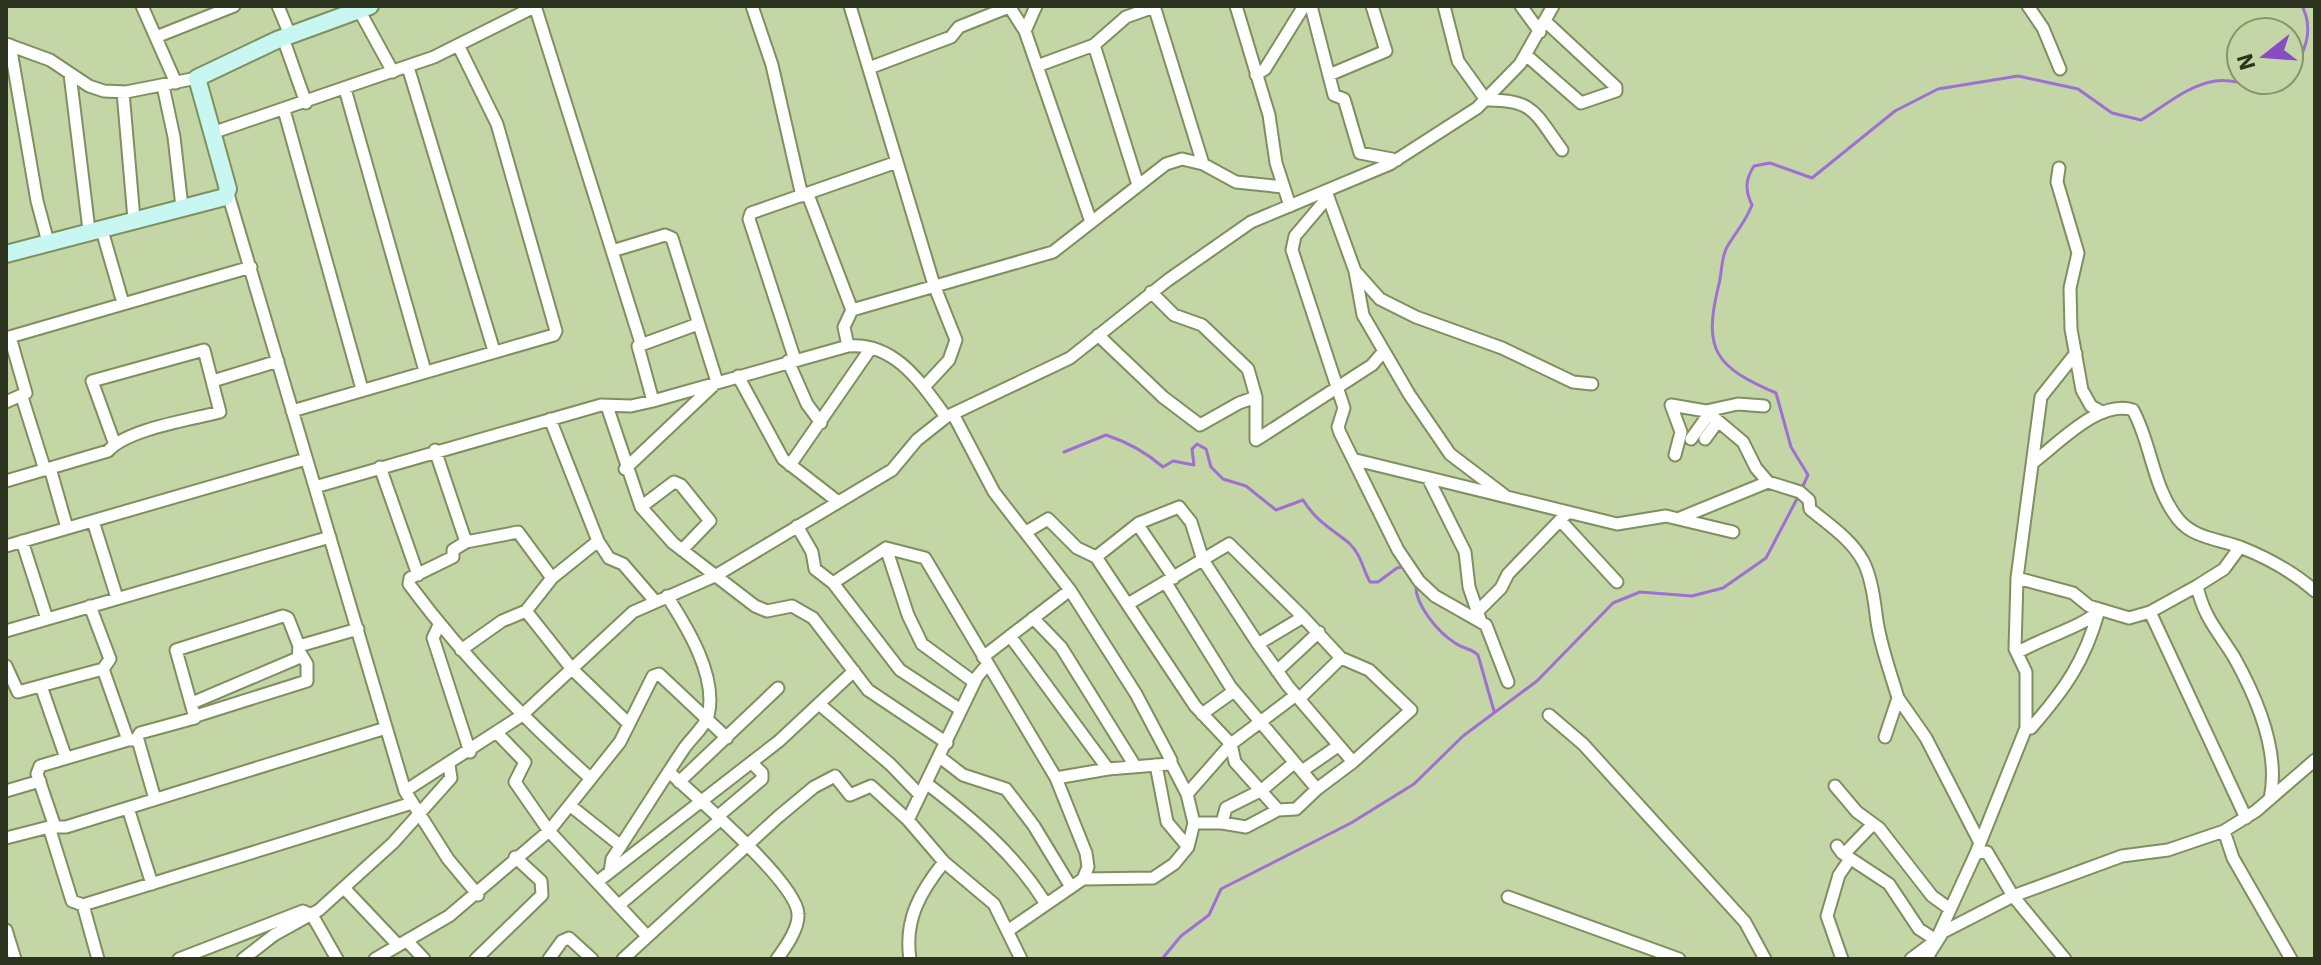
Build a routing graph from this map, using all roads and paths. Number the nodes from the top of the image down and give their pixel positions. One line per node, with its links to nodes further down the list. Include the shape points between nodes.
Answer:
1 (142, 6): 21 (street)
2 (234, 6): 21 (street)
3 (278, 6): 22 (street)
4 (536, 6): 24 (street); 60 (street)
5 (752, 6): 53 (street)
6 (850, 6): 29 (street)
7 (1009, 6): 20 (street); 29 (street, via 959,27 951,37)
8 (1036, 6): 20 (street)
9 (1154, 6): 25 (street, via 1126,17); 47 (street)
10 (1236, 6): 33 (street)
11 (1304, 6): 33 (street)
12 (1311, 6): 34 (street)
13 (1372, 6): 34 (street, via 1386,51)
14 (1444, 6): 40 (street, via 1458,61)
15 (1521, 6): 19 (street)
16 (1553, 6): 19 (street)
17 (2028, 6): 30 (street)
18 (358, 8): 22 (street); 31 (street)
19 (1543, 27): 26 (street); 26 (street, via 1616,91 1581,103)
20 (1025, 31): 27 (street)
21 (156, 37): 36 (street)
22 (286, 37): 35 (street); 41 (street)
23 (8, 44): 32 (street); 59 (street)
24 (458, 45): 28 (street); 74 (street, via 497,124 557,327 554,335)
25 (1094, 45): 27 (street); 49 (street)
26 (1526, 55): 40 (street)
27 (1037, 66): 57 (street)
28 (408, 67): 31 (street); 74 (street)
29 (869, 68): 46 (street)
30 (2060, 69)
31 (393, 72): 38 (street)
32 (70, 74): 39 (street, via 89,86); 58 (street)
33 (1256, 75): 50 (street)
34 (1329, 75): 45 (street, via 1334,95 1344,99 1360,153)
35 (197, 78): 36 (street); 43 (street)
36 (176, 83): 37 (street)
37 (163, 86): 39 (street); 55 (street)
38 (345, 89): 41 (street); 79 (street)
39 (123, 92): 56 (street)
40 (1486, 100): 44 (street, via 1527,105); 45 (street)
41 (306, 103): 42 (street)
42 (284, 110): 43 (street); 86 (street)
43 (212, 133): 51 (street)
44 (1562, 150)
45 (1397, 160): 52 (street)
46 (897, 162): 53 (street); 64 (street)
47 (1203, 164): 49 (street, via 1182,159 1166,164); 50 (street, via 1236,182)
48 (2059, 168): 76 (street, via 2057,182 2078,253 2070,288)
49 (1138, 185): 57 (street)
50 (1283, 187): 54 (street)
51 (228, 194): 55 (street); 62 (street)
52 (1327, 194): 54 (street); 63 (street); 85 (street, via 1295,236 1292,250)
53 (805, 196): 67 (street); 77 (street, via 757,210 749,219)
54 (1290, 206): 65 (street, via 1251,222)
55 (182, 207): 56 (street)
56 (134, 219): 58 (street)
57 (1091, 222): 64 (street, via 1053,252)
58 (95, 228): 59 (street); 66 (street)
59 (48, 242): 61 (street)
60 (612, 251): 68 (street, via 665,235 672,238); 71 (street)
61 (6, 254)
62 (251, 267): 66 (street); 78 (street)
63 (1355, 271): 75 (street, via 1363,315); 83 (street, via 1380,299 1416,317 1502,348 1573,382)
64 (934, 285): 67 (street); 84 (street, via 956,348)
65 (1151, 292): 69 (street); 88 (street, via 1174,315 1202,325 1244,364)
66 (123, 303): 70 (street)
67 (852, 310): 72 (street, via 844,327)
68 (698, 324): 71 (street); 82 (street)
69 (1098, 335): 88 (street, via 1200,425); 95 (street, via 1061,363)
70 (8, 338): 87 (street, via 26,393)
71 (641, 343): 89 (street, via 638,353)
72 (848, 346): 73 (street); 77 (street)
73 (871, 348): 84 (street, via 909,368); 98 (street)
74 (494, 351): 79 (street)
75 (1384, 351): 85 (street); 115 (street, via 1450,454)
76 (2076, 353): 94 (street, via 2082,390); 106 (street, via 2041,397)
77 (791, 360): 80 (street); 98 (street, via 807,404)
78 (278, 361): 81 (street); 93 (street)
79 (425, 371): 86 (street)
80 (738, 376): 82 (street); 107 (street, via 775,448)
81 (213, 381): 101 (street, via 220,412); 101 (street, via 203,350 92,381)
82 (717, 382): 89 (street); 110 (street)
83 (1592, 384)
84 (924, 387): 95 (street)
85 (1338, 387): 88 (street, via 1258,441); 105 (street, via 1344,408 1338,427)
86 (362, 389): 93 (street)
87 (22, 397): 90 (street); 109 (street)
88 (1256, 397)
89 (653, 401): 91 (street)
90 (6, 402)
91 (607, 406): 97 (street); 110 (street)
92 (1764, 406): 96 (street, via 1738,404)
93 (292, 411): 104 (street)
94 (2096, 411): 106 (street); 131 (street, via 2121,406 2133,410 2152,469 2178,519 2199,535)
95 (949, 415): 116 (street, via 917,440 892,470); 124 (street)
96 (1711, 415): 99 (street); 100 (street); 103 (street, via 1671,405 1681,432); 113 (street, via 1743,442)
97 (550, 419): 102 (street); 128 (street)
98 (821, 423): 107 (street)
99 (1691, 439)
100 (1705, 439)
101 (114, 442): 109 (street, via 108,451)
102 (435, 450): 108 (street); 129 (street)
103 (1675, 455)
104 (306, 459): 114 (street); 120 (street)
105 (1356, 460): 111 (street); 154 (street, via 1398,550 1419,581 1435,596)
106 (2035, 461): 139 (street)
107 (790, 465): 116 (street)
108 (380, 467): 114 (street); 136 (street)
109 (47, 469): 112 (street); 123 (street)
110 (625, 469): 117 (street)
111 (1428, 478): 115 (street); 154 (street, via 1465,552)
112 (6, 481)
113 (1768, 482): 119 (street); 180 (street, via 1800,492 1810,509 1865,563)
114 (315, 487): 126 (street)
115 (1508, 497): 118 (street)
116 (837, 501): 122 (street)
117 (641, 507): 133 (street); 133 (street, via 674,482 681,485 710,521)
118 (1564, 516): 119 (street, via 1617,524); 141 (street); 154 (street)
119 (1680, 518): 125 (street)
120 (93, 521): 123 (street); 147 (street)
121 (1138, 525): 134 (street); 135 (street, via 1179,507 1186,512); 140 (street)
122 (797, 526): 137 (street); 142 (street, via 815,569)
123 (67, 528): 127 (street)
124 (1026, 532): 134 (street, via 1048,519 1077,548); 144 (street)
125 (1733, 532)
126 (330, 537): 147 (street); 159 (street)
127 (22, 541): 130 (street); 157 (street)
128 (598, 541): 138 (street); 148 (street)
129 (466, 542): 136 (street, via 453,550 453,557); 138 (street, via 518,532)
130 (6, 546)
131 (2240, 547): 143 (street, via 2224,569); 145 (street, via 2290,570)
132 (886, 548): 142 (street); 168 (street, via 925,558); 174 (street, via 922,644)
133 (682, 550): 137 (street)
134 (1096, 557): 149 (street)
135 (1203, 560): 140 (street); 155 (street, via 1229,544); 163 (street)
136 (418, 575): 158 (street, via 409,584)
137 (715, 576): 146 (street); 172 (street, via 767,611 799,609)
138 (552, 578): 152 (street)
139 (2017, 578): 151 (street, via 2073,593); 166 (street)
140 (1170, 580): 149 (street); 178 (street)
141 (1617, 582)
142 (833, 583): 183 (street, via 900,670)
143 (2197, 586): 153 (street); 226 (street, via 2202,612 2235,660 2267,735 2274,781)
144 (1070, 590): 156 (street); 206 (street, via 1136,694)
145 (2315, 591)
146 (667, 596): 148 (street); 188 (street, via 689,632 703,670)
147 (117, 598): 150 (street)
148 (655, 601): 171 (street, via 633,612)
149 (1128, 604): 184 (street)
150 (90, 606): 157 (street); 170 (street, via 110,659)
151 (2099, 610): 153 (street, via 2129,618); 166 (street); 192 (street, via 2090,644 2069,684)
152 (526, 611): 165 (street); 171 (street)
153 (2150, 612): 234 (street)
154 (1479, 615): 175 (street)
155 (1303, 617): 161 (street); 163 (street)
156 (1033, 618): 162 (street); 209 (street, via 1061,647)
157 (47, 619): 160 (street)
158 (439, 625): 165 (street); 200 (street, via 433,638)
159 (358, 629): 164 (street); 191 (street)
160 (6, 631)
161 (1319, 632): 167 (street); 173 (street)
162 (1010, 636): 168 (street); 211 (street)
163 (1258, 644): 173 (street)
164 (300, 650): 181 (street); 181 (street, via 287,616 180,648 176,656); 186 (street, via 307,681)
165 (461, 650): 187 (street)
166 (2017, 653): 192 (street, via 2026,672)
167 (1341, 658): 179 (street); 204 (street, via 1369,670 1411,710)
168 (985, 661): 174 (street); 214 (street)
169 (6, 666): 176 (street, via 18,692)
170 (103, 669): 176 (street); 196 (street)
171 (572, 669): 187 (street); 189 (street)
172 (854, 671): 182 (street); 197 (street, via 868,690)
173 (1277, 671): 179 (street)
174 (974, 682): 183 (street)
175 (1508, 682)
176 (41, 686): 201 (street)
177 (778, 688): 195 (street)
178 (1234, 691): 184 (street); 190 (street)
179 (1298, 697): 190 (street); 199 (street)
180 (1898, 698): 194 (street); 246 (street, via 1926,738)
181 (192, 703): 186 (street)
182 (819, 704): 205 (street); 223 (street)
183 (961, 710): 197 (street)
184 (1202, 714): 198 (street)
185 (1549, 715): 285 (street, via 1583,744 1745,922)
186 (196, 716): 196 (street)
187 (521, 716): 193 (street); 213 (street)
188 (708, 718): 189 (street, via 656,674); 195 (street); 212 (street)
189 (629, 724): 213 (street)
190 (1260, 724): 198 (street); 210 (street)
191 (386, 728): 222 (street); 225 (street)
192 (2026, 728): 246 (street)
193 (497, 733): 200 (street); 240 (street, via 525,762 515,782)
194 (1885, 737)
195 (727, 738): 216 (street)
196 (132, 739): 201 (street); 225 (street)
197 (947, 743): 202 (street)
198 (1231, 744): 220 (street, via 1235,762); 224 (street)
199 (1338, 746): 204 (street); 210 (street)
200 (470, 752): 207 (street)
201 (66, 758): 215 (street, via 40,766)
202 (941, 758): 217 (street); 254 (street, via 963,775 1006,789)
203 (2315, 760): 226 (street)
204 (1353, 762): 219 (street)
205 (752, 763): 227 (street); 233 (street, via 762,779)
206 (1171, 763): 208 (street); 224 (street)
207 (449, 765): 222 (street); 232 (street, via 451,778)
208 (1156, 765): 209 (street); 245 (street, via 1167,822)
209 (1135, 766): 211 (street)
210 (1298, 767): 219 (street); 220 (street)
211 (1108, 769): 214 (street)
212 (669, 772): 216 (street); 243 (street)
213 (589, 777): 229 (street)
214 (1056, 778): 251 (street, via 1086,853)
215 (40, 781): 221 (street); 239 (street)
216 (679, 782): 227 (street)
217 (926, 783): 223 (street); 259 (street, via 1012,857)
218 (1835, 786): 238 (street)
219 (1317, 789): 231 (street, via 1296,809)
220 (1262, 790): 231 (street); 237 (street, via 1226,808)
221 (6, 791)
222 (405, 791): 228 (street)
223 (919, 794): 235 (street)
224 (1187, 794): 236 (street)
225 (155, 799): 230 (street)
226 (2270, 800): 234 (street)
227 (703, 803): 233 (street); 250 (street)
228 (409, 804): 232 (street); 253 (street)
229 (572, 807): 240 (street); 243 (street)
230 (128, 808): 239 (street); 253 (street)
231 (1278, 810): 237 (street, via 1246,827)
232 (417, 815): 255 (street); 256 (street)
233 (718, 818): 244 (street); 261 (street)
234 (2246, 818): 241 (street)
235 (908, 820): 244 (street, via 871,786 853,796 835,776 814,787); 249 (street)
236 (1194, 823): 237 (street); 245 (street)
237 (1222, 823)
238 (1873, 824): 247 (street); 262 (street, via 1913,876)
239 (52, 827): 242 (street); 260 (street, via 72,901)
240 (549, 831): 248 (street); 252 (street)
241 (2224, 831): 257 (street, via 2168,850 2122,856); 290 (street, via 2233,858)
242 (6, 838)
243 (621, 846): 250 (street)
244 (748, 847): 266 (street); 270 (street, via 785,887 798,912)
245 (1188, 847): 251 (street, via 1153,878)
246 (1978, 847): 257 (street, via 1987,852); 262 (street)
247 (1844, 853): 267 (street, via 1889,884 1919,929); 286 (street, via 1827,916)
248 (515, 857): 256 (street); 278 (street, via 541,881 542,895)
249 (944, 862): 265 (street, via 994,904); 282 (street, via 923,889 907,928)
250 (610, 872): 252 (street)
251 (1083, 879): 254 (street)
252 (597, 882): 261 (street)
253 (152, 884): 260 (street)
254 (1071, 887): 259 (street)
255 (344, 888): 263 (street); 268 (street)
256 (478, 895): 268 (street)
257 (2013, 896): 267 (street); 289 (street)
258 (1508, 897): 284 (street)
259 (1046, 904): 265 (street)
260 (83, 905): 272 (street)
261 (619, 905): 266 (street)
262 (1950, 909): 267 (street)
263 (312, 915): 269 (street); 273 (street, via 299,912); 275 (street)
264 (6, 930): 271 (street)
265 (1009, 930): 283 (street)
266 (647, 936): 281 (street)
267 (1936, 939): 287 (street); 288 (street)
268 (402, 943): 276 (street); 277 (street)
269 (260, 954): 274 (street)
270 (784, 956)
271 (15, 959)
272 (98, 959)
273 (179, 959)
274 (243, 959)
275 (337, 959)
276 (375, 959)
277 (424, 959)
278 (476, 959)
279 (549, 959): 280 (street, via 569,938)
280 (592, 959)
281 (623, 959)
282 (910, 959)
283 (1021, 959)
284 (1679, 959)
285 (1765, 959)
286 (1842, 959)
287 (1911, 959)
288 (1926, 959)
289 (2065, 959)
290 (2291, 959)

